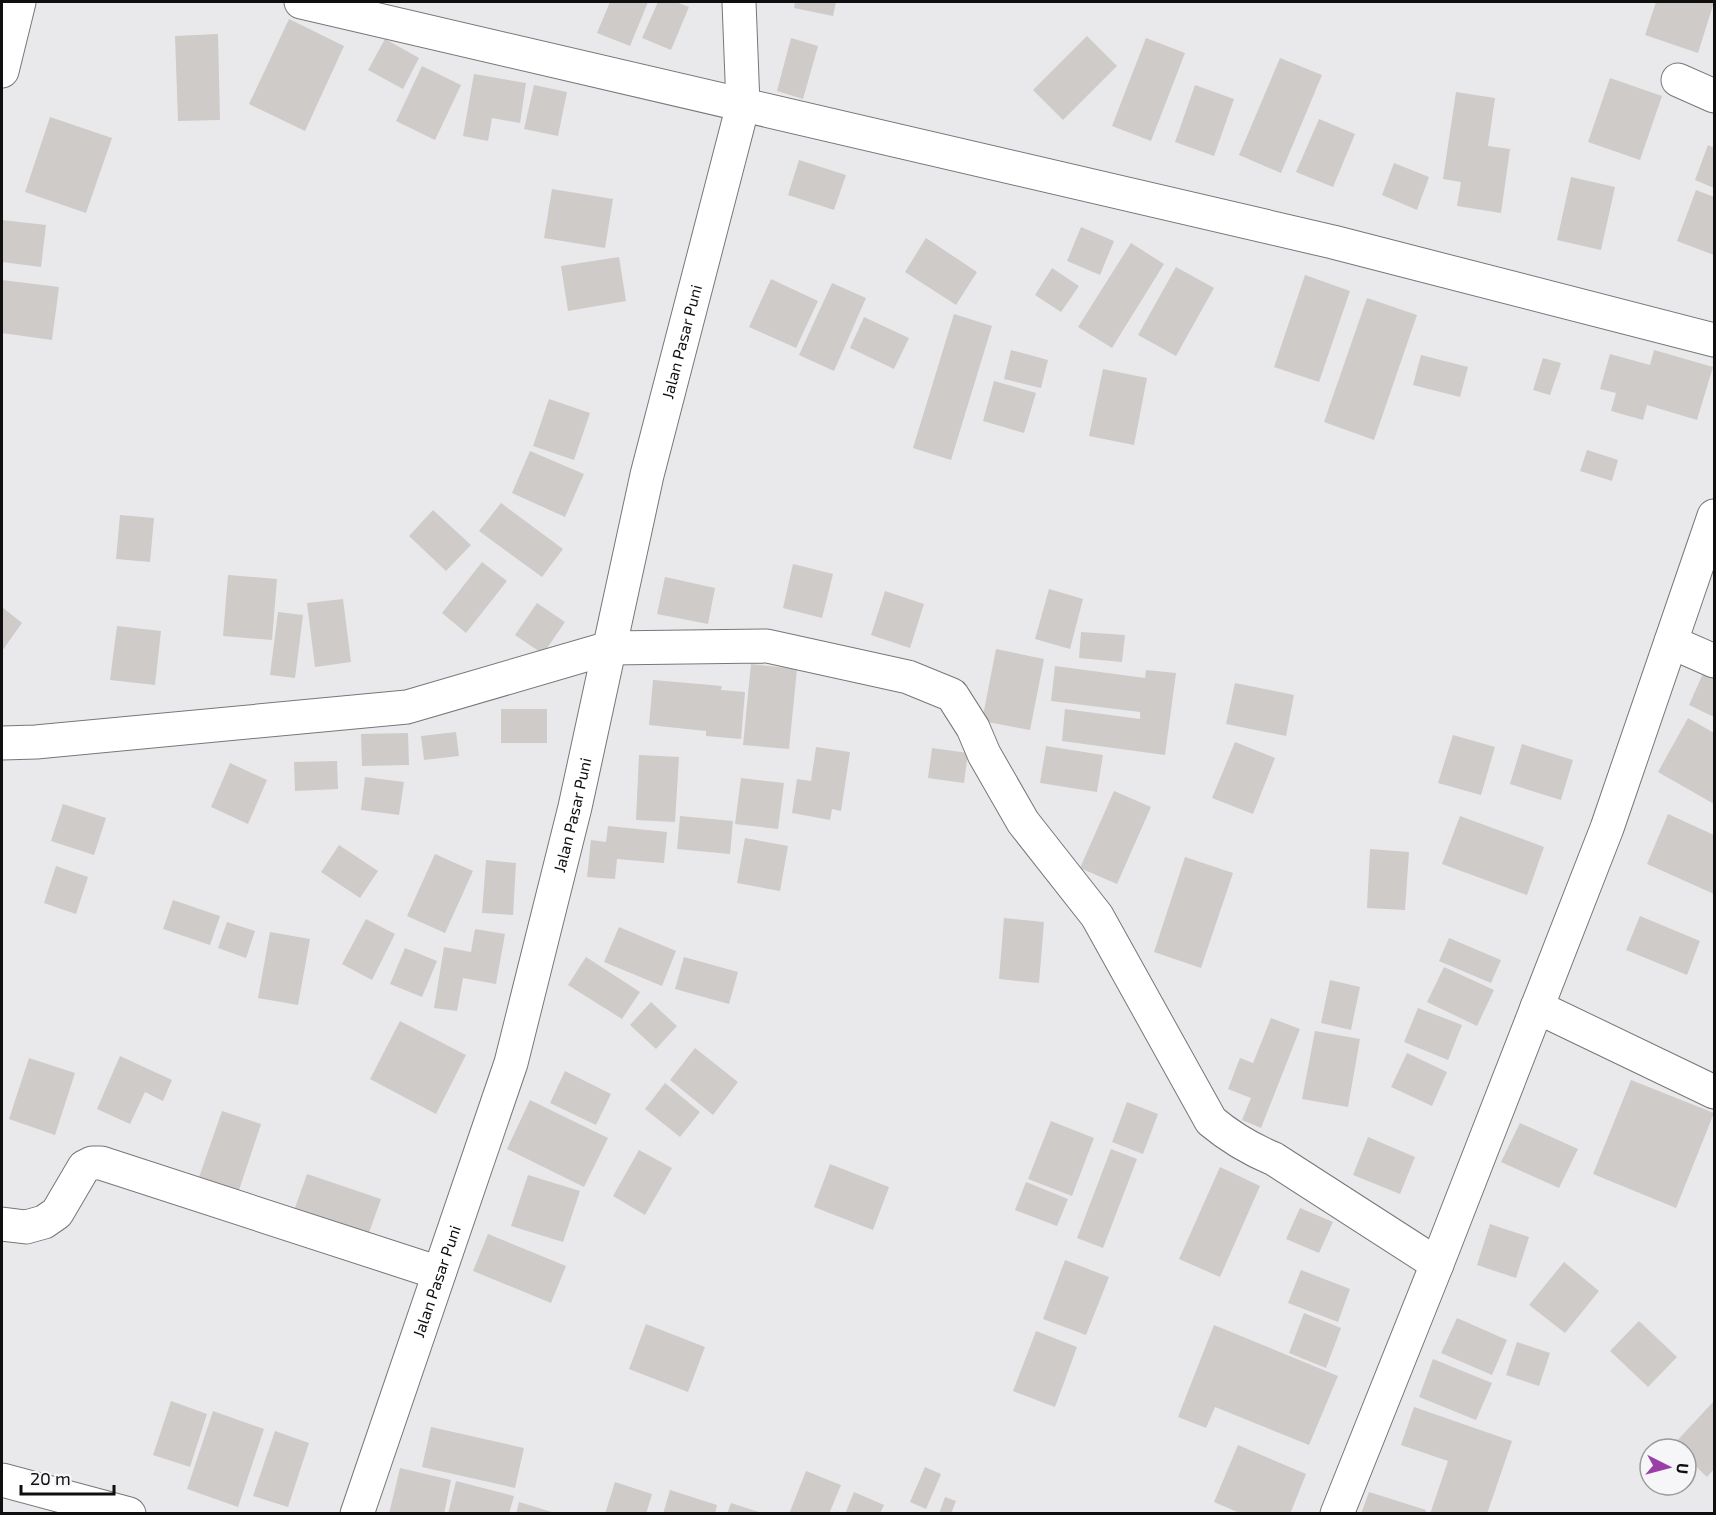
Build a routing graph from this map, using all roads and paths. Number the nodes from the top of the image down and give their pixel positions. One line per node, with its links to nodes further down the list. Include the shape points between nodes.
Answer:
1 (19, 2): 4 (street)
2 (301, 2): 7 (street)
3 (739, 2): 7 (street, Jalan Pasar Puni)
4 (2, 71)
5 (1678, 80): 6 (street)
6 (1714, 96)
7 (743, 105): 8 (street, via 1333,242); 11 (street, Jalan Pasar Puni, via 647,475)
8 (1714, 340)
9 (1714, 516): 10 (street)
10 (1671, 642): 12 (street); 14 (street, via 1607,828)
11 (609, 648): 13 (street, via 407,707); 17 (street, via 767,646 908,677 952,695 1023,822 1097,916 1211,1121); 18 (street, Jalan Pasar Puni, via 511,1063)
12 (1714, 661)
13 (2, 743)
14 (1537, 1007): 15 (street); 17 (street)
15 (1714, 1092)
16 (2, 1224): 18 (street, via 26,1227 44,1222 57,1213 84,1167 101,1163)
17 (1437, 1264): 22 (street)
18 (439, 1273): 21 (street, Jalan Pasar Puni)
19 (2, 1479): 20 (street)
20 (129, 1514)
21 (357, 1514)
22 (1337, 1514)

